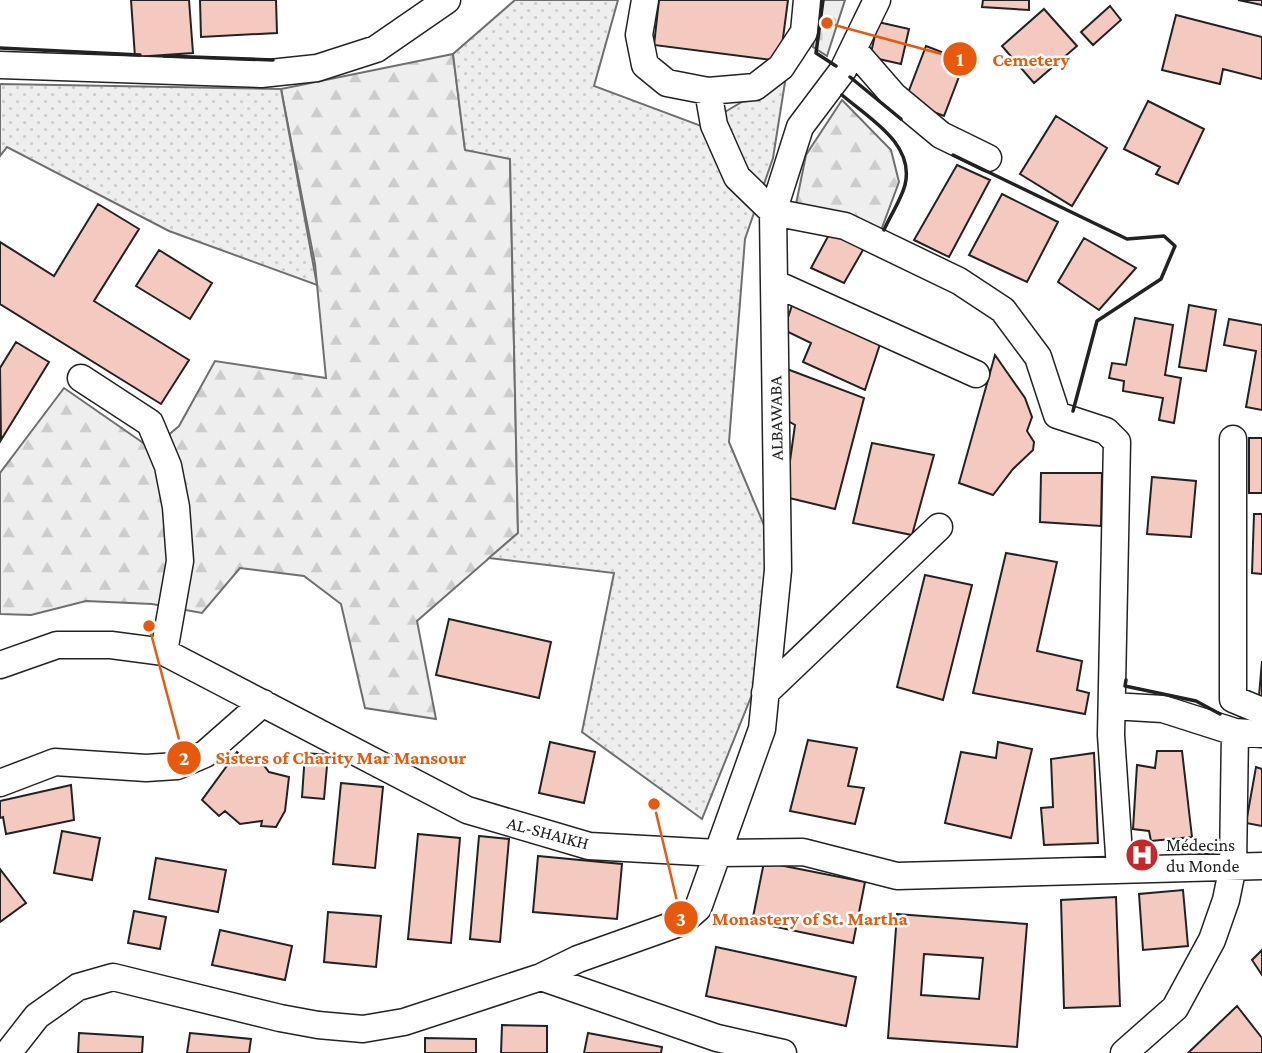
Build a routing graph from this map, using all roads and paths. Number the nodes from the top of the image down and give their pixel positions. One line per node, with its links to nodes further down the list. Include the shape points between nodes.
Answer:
1 (447, 0): 6 (street, via 376,49 317,68 261,74)
2 (645, 0): 7 (street, via 639,35 645,65 667,83)
3 (807, 0): 7 (street, via 804,32 781,67 755,88)
4 (877, 0): 5 (street, ALBAWABA)
5 (854, 50): 8 (street, via 894,96 942,135); 9 (street, ALBAWABA, via 800,127)
6 (0, 65)
7 (708, 91): 9 (street, via 714,125 737,177)
8 (988, 158)
9 (773, 212): 10 (street, ALBAWABA); 19 (street, via 845,226 959,281 1003,310 1038,358 1057,415 1106,431 1117,442)
10 (774, 283): 11 (street); 17 (street, ALBAWABA, via 778,570)
11 (976, 374)
12 (81, 378): 15 (street, via 150,423 167,466 180,561)
13 (1233, 439): 20 (street, via 1233,699)
14 (939, 527): 17 (street)
15 (164, 652): 16 (street, AL-SHAIKH, via 111,645 57,645); 18 (street, AL-SHAIKH)
16 (0, 665)
17 (765, 693): 24 (street, ALBAWABA, via 762,729)
18 (263, 703): 23 (street, via 205,754 177,766 55,762); 24 (street, AL-SHAIKH, via 467,810 589,846)
19 (1112, 706): 21 (street, via 1163,709); 27 (street)
20 (1262, 710)
21 (1235, 732): 22 (street); 25 (street)
22 (1262, 734)
23 (0, 783)
24 (717, 853): 27 (street, AL-SHAIKH, via 803,852 898,876); 28 (street, ALBAWABA, via 698,908 682,922)
25 (1233, 866): 26 (street, AL-SHAIKH); 27 (street, AL-SHAIKH); 31 (street, via 1212,940 1175,1008)
26 (1262, 866)
27 (1120, 869)
28 (541, 977): 29 (street, ALBAWABA, via 404,1022 363,1029 281,1018 113,977 78,987 37,1016); 30 (street, via 717,1038)
29 (8, 1053)
30 (783, 1053)
31 (1124, 1053)

